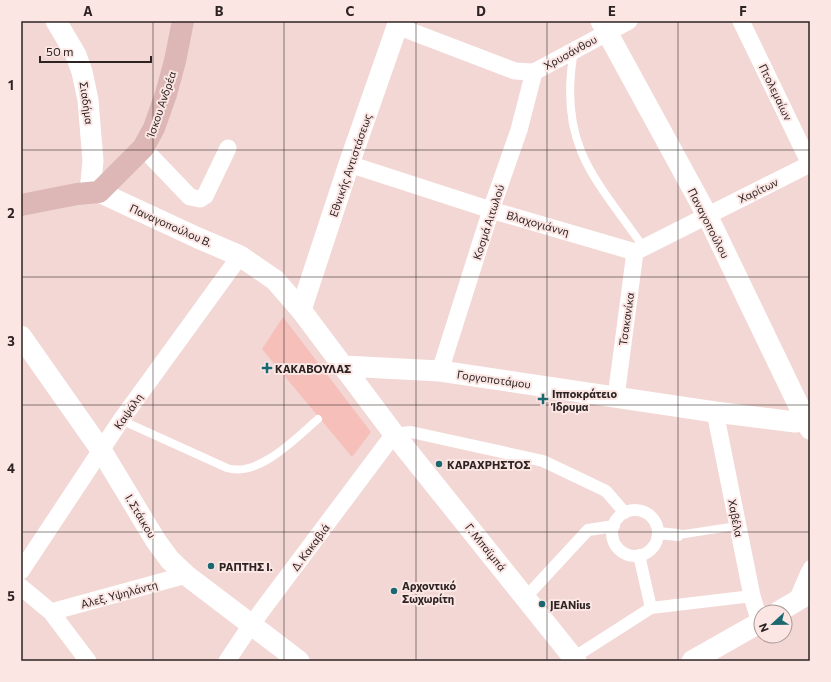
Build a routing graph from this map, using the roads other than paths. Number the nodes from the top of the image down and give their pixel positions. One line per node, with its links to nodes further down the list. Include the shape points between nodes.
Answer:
1 (56, 21): 13 (street, Σιαδήμα, via 78,60 88,100)
2 (183, 21): 9 (main road, Ίσκου Ανδρέα, via 166,94 154,128)
3 (629, 21): 6 (street, Χρυσάνθου)
4 (741, 21): 12 (street, Πτολεμαίων)
5 (398, 23): 8 (street, via 515,71); 11 (street, Εθνικής Αντιστάσεως)
6 (604, 26): 7 (street, Χρυσάνθου); 16 (street, Παναγοπούλου)
7 (574, 49): 8 (street, Χρυσάνθου); 17 (lane, via 571,68 571,112 581,151 597,181 632,230)
8 (534, 72): 15 (street, Κοσμά Αιτωλού, via 519,130)
9 (143, 148): 10 (street, via 190,197 200,199 205,196); 13 (main road, Ίσκου Ανδρέα)
10 (228, 148)
11 (349, 164): 15 (street, Βλαχογιάννη); 19 (street, Εθνικής Αντιστάσεως)
12 (810, 164): 16 (street, Χαρίτων)
13 (95, 192): 14 (main road); 18 (street, Παναγοπούλου Β.)
14 (21, 205)
15 (491, 210): 17 (street, Βλαχογιάννη); 22 (street, Κοσμά Αιτωλού)
16 (707, 215): 17 (street, Χαρίτων); 27 (street, Παναγοπούλου)
17 (640, 250): 23 (street, Τσακανίκα)
18 (240, 256): 19 (street, Παναγοπούλου Β., via 275,280); 26 (street, Καψάλη)
19 (301, 310): 21 (street, Παναγοπούλου Β.)
20 (21, 336): 29 (street, Ι. Στάικου)
21 (344, 366): 22 (street, Γοργοποτάμου); 28 (street, Γ. Μπαϊμπά)
22 (440, 371): 23 (street, Γοργοποτάμου)
23 (616, 397): 24 (street, Γοργοποτάμου)
24 (715, 412): 27 (street, Γοργοποτάμου); 32 (street, Χαβέλα)
25 (318, 419): 26 (lane, via 277,454 255,466 238,470 227,468)
26 (121, 420): 29 (street, Καψάλη)
27 (809, 423)
28 (394, 434): 30 (street, via 411,432 543,461 606,491); 41 (street, Γ. Μπαϊμπά); 46 (street, Δ. Κακαβιά)
29 (101, 450): 37 (street, Καψάλη); 38 (street, Ι. Στάικου, via 156,541 170,560)
30 (626, 513): 31 (street, via 618,518); 33 (street, via 634,510 651,517)
31 (614, 526): 35 (street, via 613,535 620,550 627,554); 41 (street, via 588,530)
32 (737, 526): 34 (lane); 40 (street, Χαβέλα)
33 (658, 533): 34 (street); 35 (street, via 651,550)
34 (678, 535)
35 (639, 555): 44 (street)
36 (810, 566): 42 (street)
37 (21, 571)
38 (186, 575): 45 (street, Αλεξ. Υψηλάντη); 46 (street, Ι. Στάικου)
39 (21, 587): 45 (street)
40 (752, 596): 43 (street, Χαβέλα); 44 (street)
41 (526, 597): 48 (street, Γ. Μπαϊμπά)
42 (794, 602)
43 (754, 604)
44 (651, 608): 48 (street)
45 (52, 612): 49 (street)
46 (251, 625): 50 (street, Δ. Κακαβιά); 51 (street, Ι. Στάικου)
47 (753, 627): 52 (street)
48 (575, 659)
49 (88, 661)
50 (227, 661)
51 (299, 661)
52 (692, 661)

